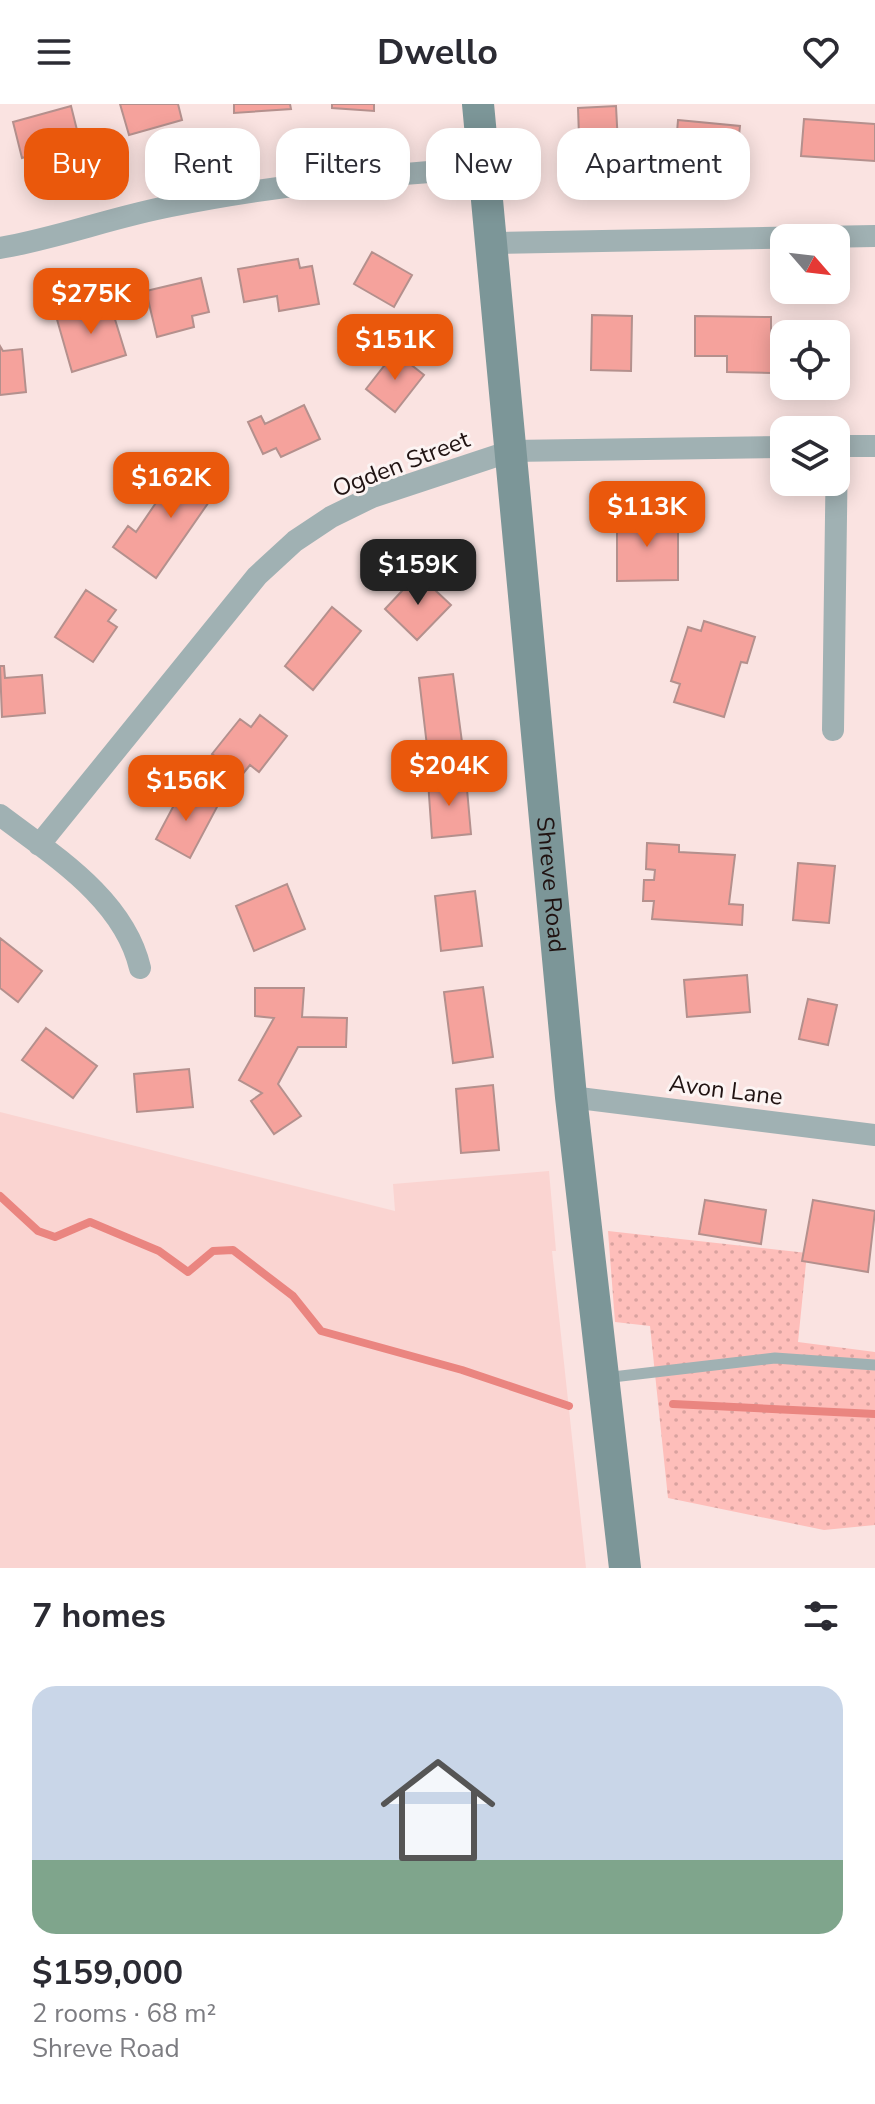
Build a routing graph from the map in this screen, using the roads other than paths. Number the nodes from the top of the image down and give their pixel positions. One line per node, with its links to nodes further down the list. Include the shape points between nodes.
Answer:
1 (478, 104): 2 (main road, Shreve Road)
2 (480, 128)
3 (426, 172): 7 (street, via 255,190)
4 (487, 200): 6 (main road, Shreve Road)
5 (875, 236): 6 (street)
6 (491, 243): 11 (main road, Shreve Road)
7 (0, 248)
8 (850, 446): 9 (street)
9 (875, 446)
10 (770, 447): 11 (street, Ogden Street)
11 (511, 451): 15 (street, Ogden Street, via 372,497 295,541 224,615); 17 (main road, Shreve Road)
12 (836, 496): 13 (street)
13 (833, 730)
14 (0, 815): 15 (street)
15 (39, 845): 16 (street, via 122,920 135,943)
16 (140, 968)
17 (571, 1097): 18 (street, Avon Lane); 20 (main road, Shreve Road)
18 (875, 1135)
19 (875, 1365): 20 (lane, via 775,1358)
20 (603, 1378): 21 (main road, Shreve Road)
21 (625, 1568)

